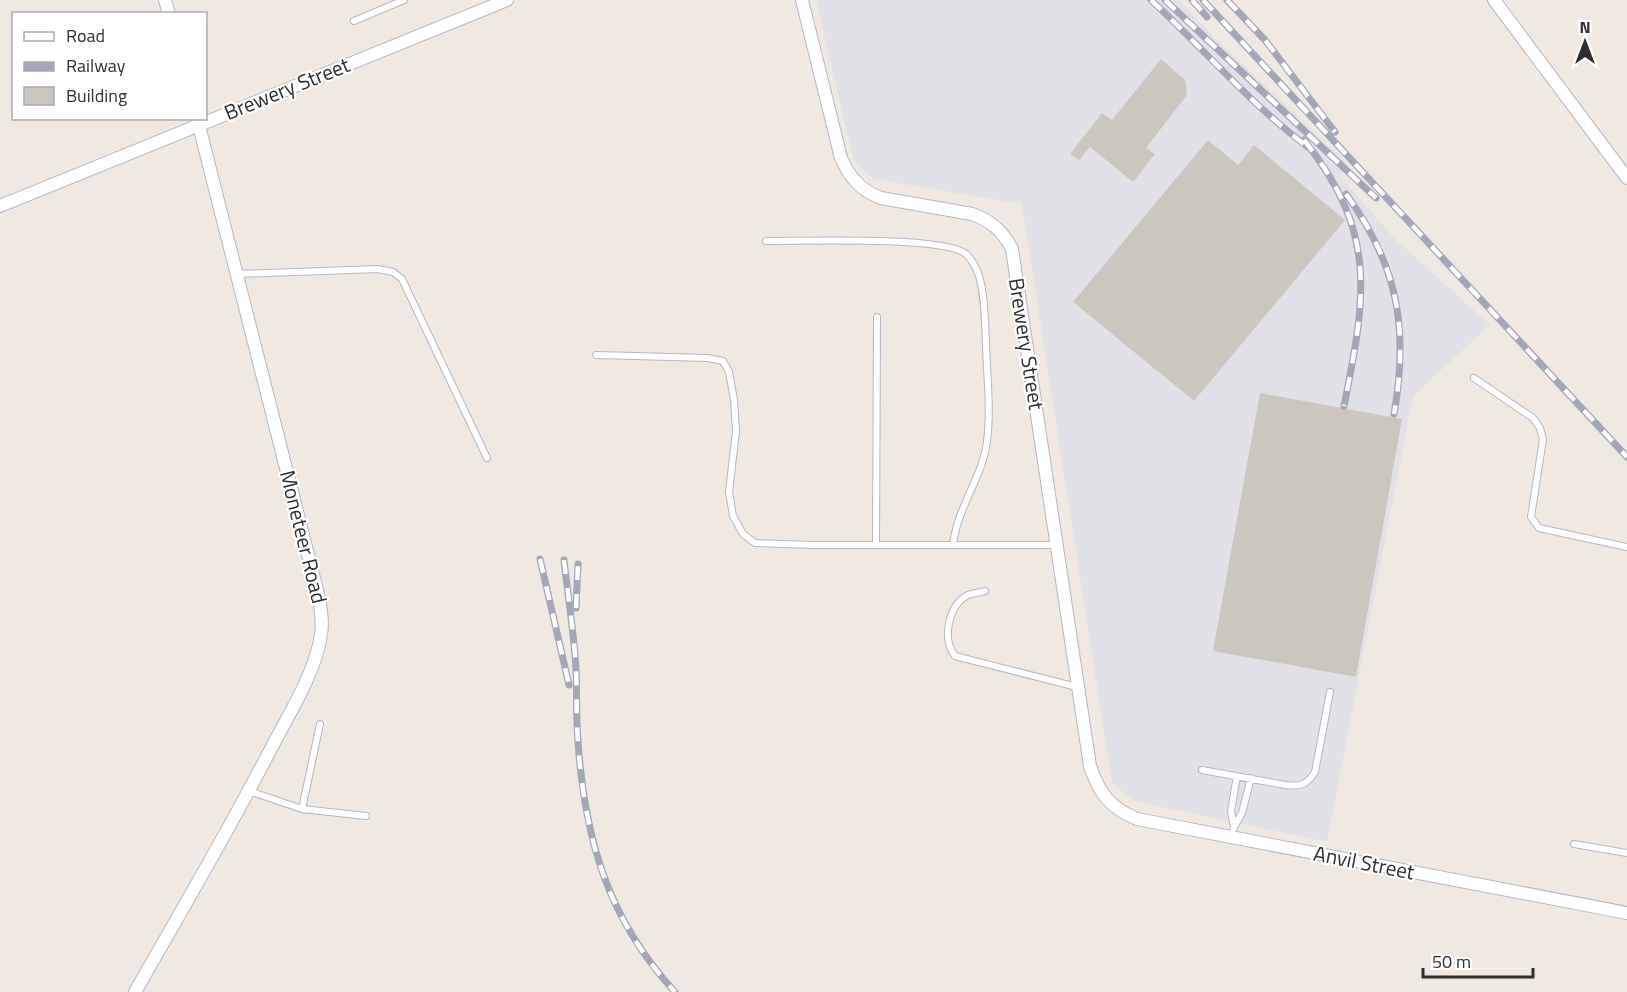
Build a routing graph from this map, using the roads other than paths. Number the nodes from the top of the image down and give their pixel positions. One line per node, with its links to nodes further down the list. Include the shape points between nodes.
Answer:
1 (404, 0): 5 (lane)
2 (507, 0): 6 (street, Brewery Street)
3 (802, 0): 18 (street, Brewery Street, via 847,172 868,193 881,198 984,219 996,226 1012,249)
4 (1494, 0): 8 (street)
5 (354, 21)
6 (207, 118)
7 (198, 122): 9 (street, Brewery Street); 11 (street, Moneteer Road)
8 (1627, 178)
9 (0, 206)
10 (766, 241): 17 (lane, via 893,242 951,247 966,254 978,273 984,311 987,443 958,518)
11 (237, 274): 15 (lane, via 378,269 393,272 402,279); 27 (street, Moneteer Road, via 322,619 310,672)
12 (877, 317): 16 (lane)
13 (596, 355): 16 (lane, via 723,361 729,372 735,431 729,492 733,516 743,534 755,543)
14 (1474, 378): 19 (lane, via 1533,418 1540,428 1543,439 1531,517 1539,528)
15 (487, 458)
16 (876, 545): 17 (lane)
17 (953, 545): 18 (lane)
18 (1058, 545): 21 (street, Brewery Street)
19 (1627, 547)
20 (985, 591): 21 (lane, via 967,596 956,605 949,624 950,650 956,656)
21 (1078, 687): 28 (street, Brewery Street, via 1090,766)
22 (1330, 692): 26 (lane, via 1309,781 1298,786)
23 (320, 724): 29 (lane)
24 (1202, 771): 25 (lane)
25 (1237, 776): 26 (lane); 31 (lane)
26 (1251, 778): 31 (lane, via 1242,813)
27 (249, 790): 29 (lane); 35 (street, Moneteer Road)
28 (1107, 800): 31 (street, Anvil Street, via 1120,812 1137,819)
29 (302, 809): 30 (lane)
30 (366, 816)
31 (1232, 832): 34 (street, Anvil Street)
32 (1574, 844): 33 (lane)
33 (1627, 853)
34 (1627, 913)
35 (135, 992)

